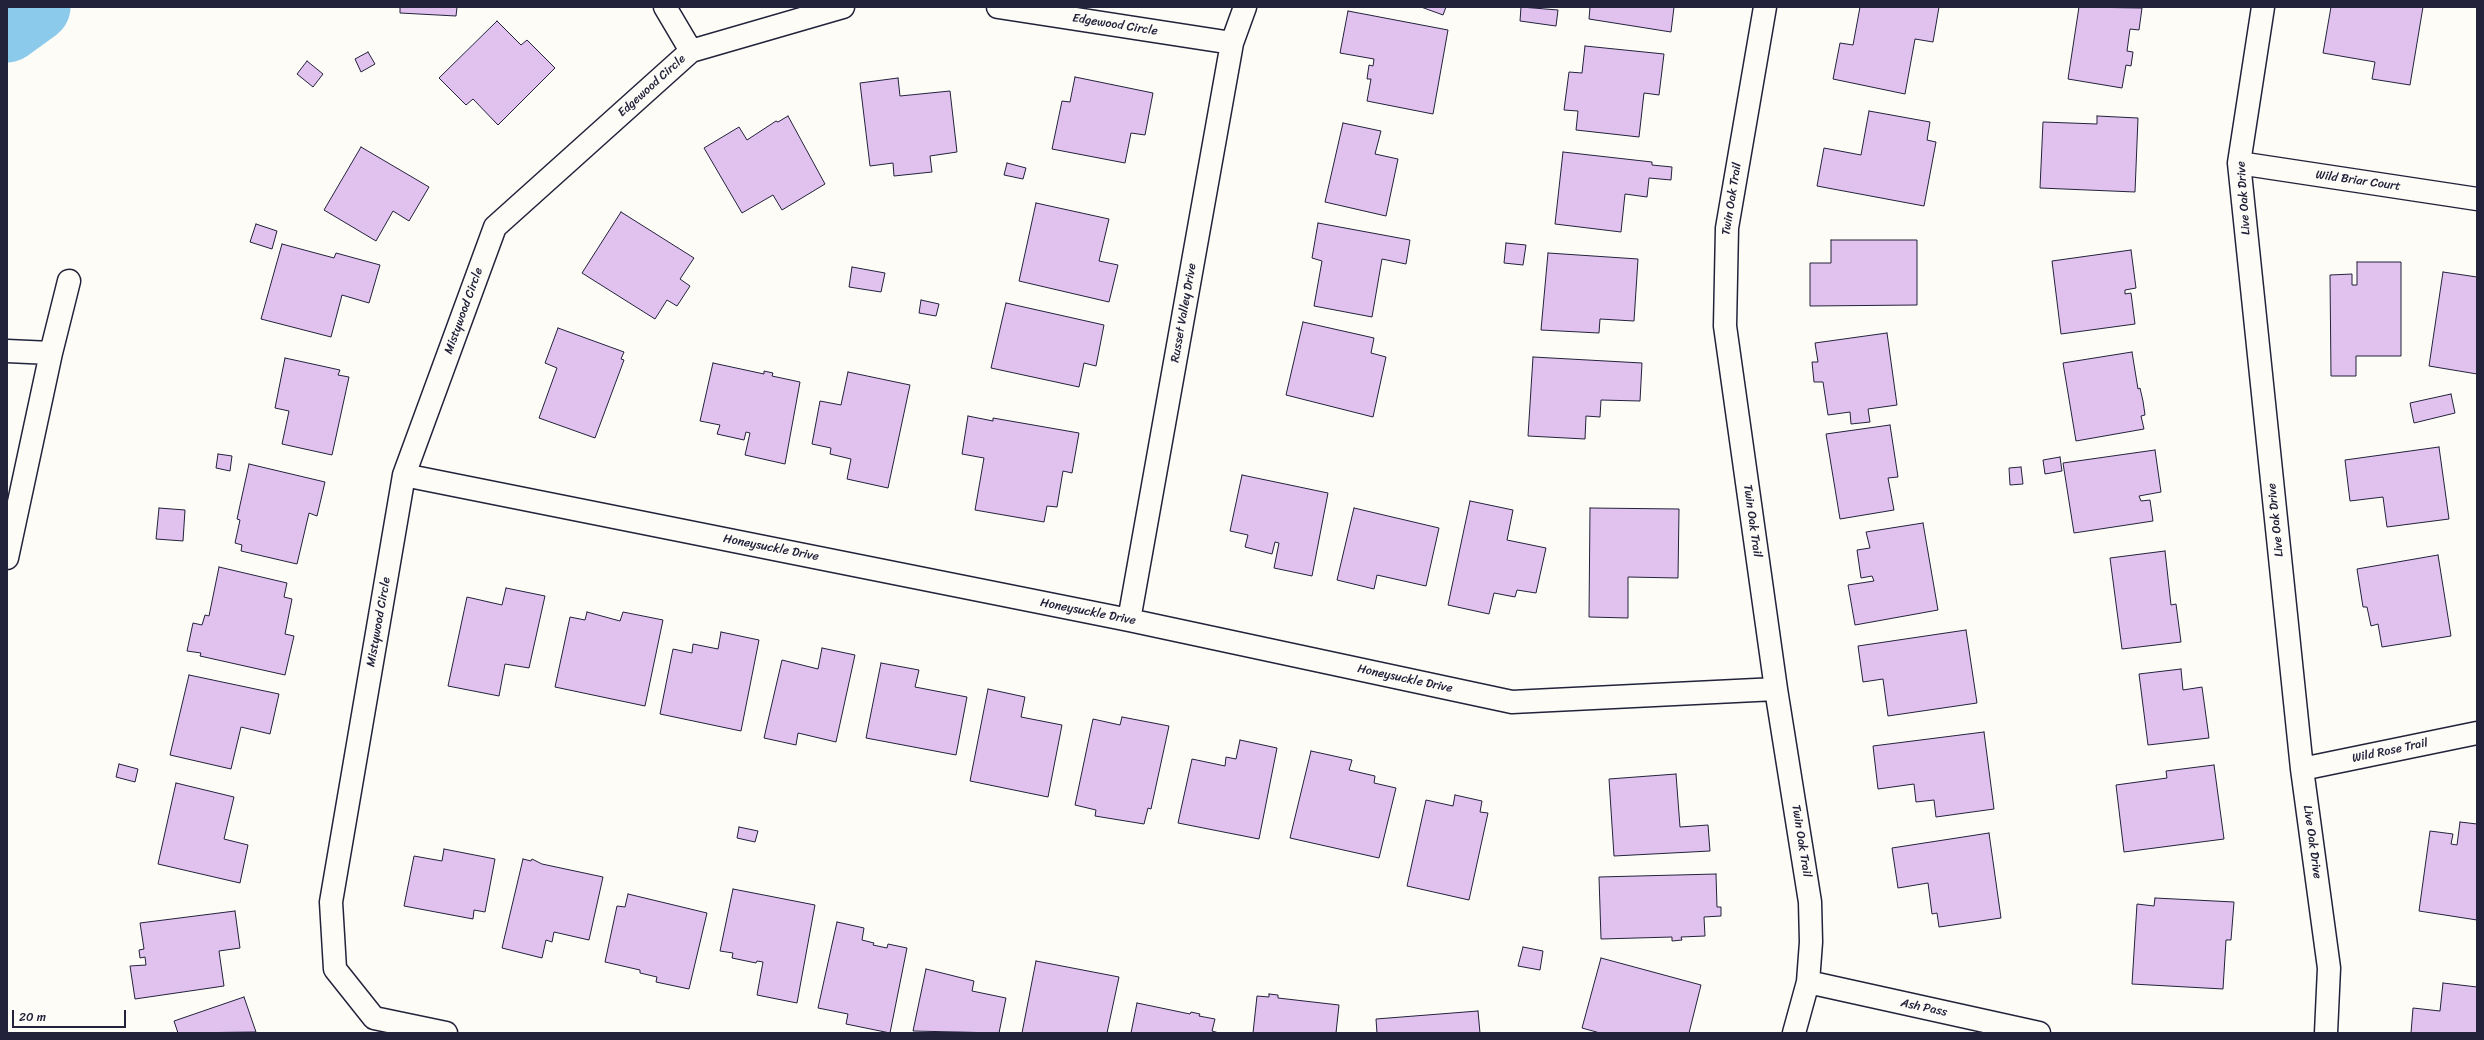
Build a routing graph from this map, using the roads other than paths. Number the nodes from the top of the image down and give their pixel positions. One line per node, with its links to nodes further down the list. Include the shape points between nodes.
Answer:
1 (665, 7): 8 (street)
2 (843, 7): 8 (street, Edgewood Circle)
3 (998, 7): 7 (street, Edgewood Circle)
4 (1245, 7): 7 (street, Russet Valley Drive)
5 (1766, 7): 18 (street, Twin Oak Trail, via 1727,228 1725,326)
6 (2263, 7): 9 (street, Live Oak Drive)
7 (1232, 43): 17 (street, Russet Valley Drive)
8 (691, 51): 11 (street, Edgewood Circle)
9 (2239, 163): 10 (street, Wild Briar Court); 20 (street, Live Oak Drive)
10 (2477, 198)
11 (495, 226): 15 (street, Mistywood Circle)
12 (69, 280): 14 (street)
13 (7, 351): 14 (street)
14 (50, 353): 16 (street)
15 (404, 475): 17 (street, Honeysuckle Drive); 22 (street, Mistywood Circle, via 331,902 335,969 374,1018)
16 (7, 558)
17 (1129, 620): 18 (street, Honeysuckle Drive, via 1512,702)
18 (1776, 689): 21 (street, Twin Oak Trail, via 1810,902)
19 (2477, 733): 20 (street, Wild Rose Trail)
20 (2302, 769): 25 (street, Live Oak Drive, via 2329,968)
21 (1808, 982): 23 (street, Twin Oak Trail); 24 (street, Ash Pass)
22 (446, 1033)
23 (1794, 1033)
24 (2039, 1033)
25 (2326, 1033)

